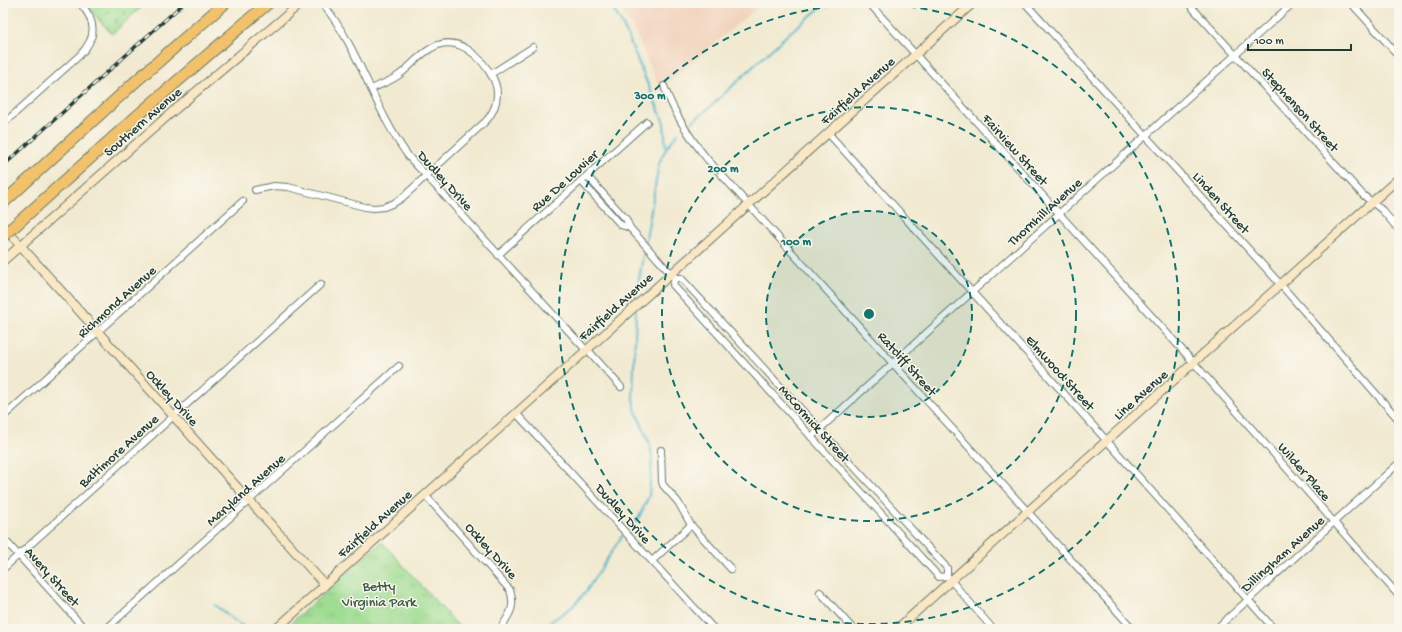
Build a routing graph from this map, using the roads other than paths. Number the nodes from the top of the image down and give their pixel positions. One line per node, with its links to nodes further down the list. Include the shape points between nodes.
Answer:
1 (80, 3): 20 (street, via 92,20 90,44)
2 (224, 3): 30 (highway)
3 (268, 3): 36 (highway, bridge, via 141,112)
4 (301, 3): 37 (street, Southern Avenue, via 166,117)
5 (322, 3): 18 (street, Dudley Drive, via 343,32)
6 (869, 3): 13 (street, Fairview Street)
7 (973, 3): 13 (street, Fairfield Avenue)
8 (1025, 3): 22 (street, Linden Street)
9 (1188, 3): 14 (street, Stephenson Street)
10 (1293, 3): 14 (street, Thornhill Avenue)
11 (1351, 3): 15 (street)
12 (533, 47): 16 (street)
13 (915, 55): 21 (street, Fairfield Avenue); 32 (street, Fairview Street)
14 (1235, 55): 22 (street, Thornhill Avenue); 29 (street, Stephenson Street)
15 (1399, 56)
16 (490, 74): 18 (street, via 481,60 470,50 457,44 444,44 430,48 397,76); 23 (street, via 496,84 497,95 492,114)
17 (664, 86): 31 (street, Ratcliff Street, via 688,135)
18 (372, 89): 23 (street, Dudley Drive, via 393,134)
19 (646, 122): 24 (street, Rue De Louvier)
20 (3, 124)
21 (828, 133): 31 (street, Fairfield Avenue); 43 (street, Elmwood Street)
22 (1145, 136): 32 (street, Thornhill Avenue); 42 (street, Linden Street)
23 (426, 176): 27 (street, via 402,198 379,207 365,207 288,187 274,186); 38 (street, Dudley Drive)
24 (587, 176): 26 (street, Rue De Louvier); 34 (street, via 626,219)
25 (1399, 178): 29 (street, Line Avenue)
26 (581, 181): 34 (street, via 621,225); 38 (street, Rue De Louvier)
27 (255, 190)
28 (243, 201): 44 (street, Richmond Avenue)
29 (1372, 202): 35 (street, Stephenson Street); 42 (street, Line Avenue)
30 (3, 203)
31 (748, 205): 40 (street, Fairfield Avenue); 48 (street, Ratcliff Street)
32 (1059, 214): 43 (street, Thornhill Avenue); 49 (street, Fairview Street)
33 (3, 226): 37 (street, Ockley Drive)
34 (630, 228): 40 (street)
35 (1399, 230)
36 (3, 236)
37 (20, 246): 39 (street, Southern Avenue); 44 (street, Ockley Drive)
38 (498, 255): 46 (street, Dudley Drive)
39 (3, 261)
40 (673, 276): 45 (street, McCormick Street, via 681,278); 46 (street, Fairfield Avenue); 47 (street, McCormick Street, via 673,285)
41 (321, 284): 53 (street, Baltimore Avenue)
42 (1281, 285): 49 (street, Line Avenue); 55 (street, Linden Street)
43 (972, 292): 48 (street, Thornhill Avenue); 58 (street, Elmwood Street)
44 (98, 333): 53 (street, Ockley Drive); 54 (street, Richmond Avenue)
45 (745, 348): 47 (street); 56 (street, McCormick Street)
46 (586, 350): 51 (street, Dudley Drive); 52 (street, Fairfield Avenue)
47 (737, 355): 57 (street, McCormick Street)
48 (892, 363): 56 (street, Thornhill Avenue); 65 (street, Ratcliff Street)
49 (1194, 363): 58 (street, Line Avenue); 66 (street, Wilder Place)
50 (399, 366): 62 (street, Maryland Avenue)
51 (620, 387)
52 (516, 413): 61 (street, Fairfield Avenue); 70 (street, Dudley Drive)
53 (173, 416): 62 (street, Ockley Drive); 69 (street, Baltimore Avenue)
54 (3, 417)
55 (1399, 420)
56 (819, 430): 57 (street, Thornhill Avenue); 63 (street, McCormick Street)
57 (811, 437): 64 (street, McCormick Street)
58 (1107, 441): 65 (street, Line Avenue); 77 (street, Elmwood Street)
59 (661, 450): 67 (street, via 663,485 678,502)
60 (1399, 463): 66 (street, Dillingham Avenue)
61 (425, 495): 74 (street, Fairfield Avenue); 81 (street, Ockley Drive, via 510,590 513,605)
62 (249, 502): 74 (street, Ockley Drive); 79 (street, Maryland Avenue)
63 (887, 504): 64 (street); 73 (street, McCormick Street, via 946,568)
64 (879, 511): 73 (street, McCormick Street, via 939,577)
65 (1028, 512): 73 (street, Line Avenue); 86 (street, Ratcliff Street)
66 (1334, 522): 76 (street, Wilder Place); 77 (street, Dillingham Avenue)
67 (691, 525): 70 (street); 72 (street)
68 (3, 538): 69 (street, Avery Street)
69 (18, 555): 71 (street, Baltimore Avenue); 78 (street, Avery Street)
70 (652, 562): 82 (street, Dudley Drive)
71 (3, 569)
72 (731, 569)
73 (949, 579): 84 (street, Line Avenue); 85 (street, McCormick Street)
74 (325, 585): 80 (street, Fairfield Avenue)
75 (820, 592): 83 (street)
76 (1399, 596)
77 (1248, 600): 87 (street, Dillingham Avenue); 88 (street, Elmwood Street)
78 (85, 629)
79 (106, 629)
80 (276, 629)
81 (500, 629)
82 (714, 629)
83 (853, 629)
84 (897, 629)
85 (993, 629)
86 (1133, 629)
87 (1216, 629)
88 (1274, 629)

